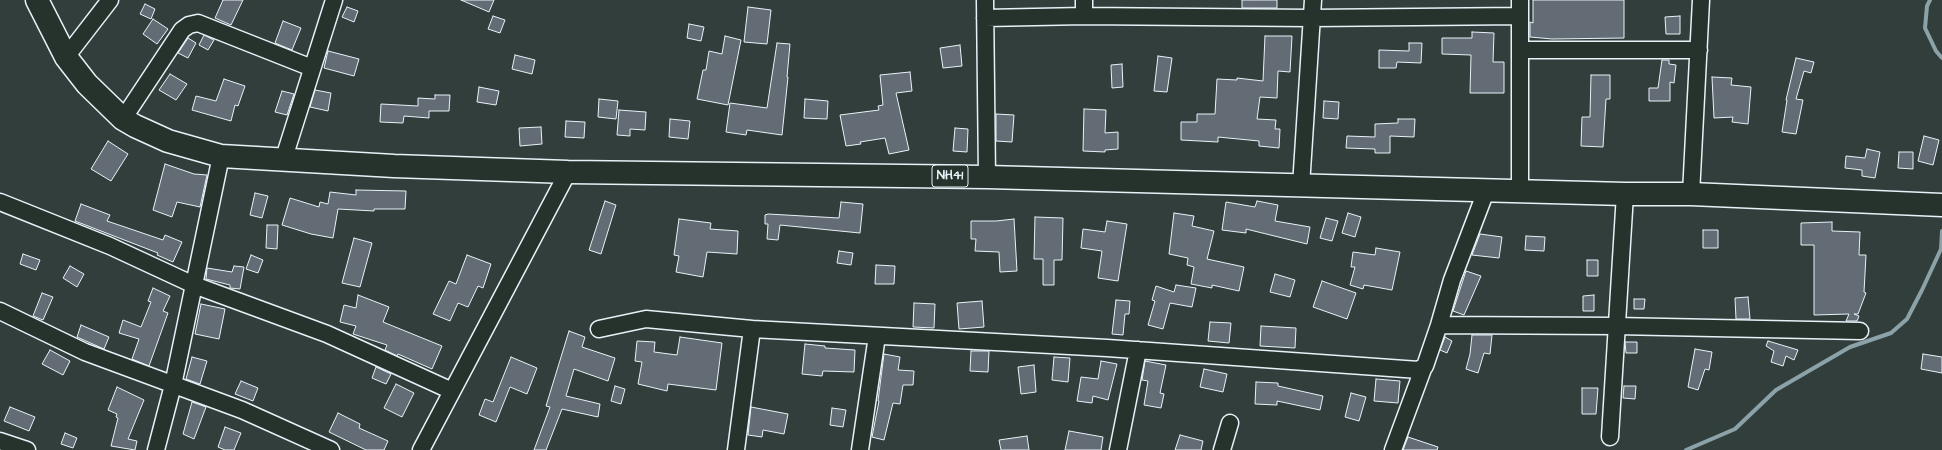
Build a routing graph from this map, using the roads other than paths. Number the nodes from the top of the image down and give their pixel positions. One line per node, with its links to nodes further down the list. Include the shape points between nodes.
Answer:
1 (37, 0): 14 (highway, NH41)
2 (110, 0): 14 (street)
3 (334, 0): 15 (street)
4 (985, 0): 10 (street)
5 (1312, 0): 11 (street)
6 (1520, 0): 9 (street)
7 (1701, 0): 13 (street)
8 (1084, 8): 10 (street); 11 (street)
9 (1520, 16): 11 (street); 12 (street)
10 (985, 18): 20 (street)
11 (1311, 18): 21 (street)
12 (1520, 50): 13 (street); 23 (street)
13 (1699, 50): 25 (street)
14 (66, 57): 16 (highway, NH41, via 87,84)
15 (312, 68): 16 (street, via 198,23 189,24 182,30); 18 (street)
16 (123, 119): 17 (highway, NH41, via 168,141)
17 (221, 156): 18 (highway, NH41); 28 (street)
18 (283, 161): 19 (highway, NH41)
19 (568, 172): 20 (highway, NH41); 39 (street)
20 (987, 177): 21 (highway, NH41)
21 (1301, 186): 22 (highway, NH41)
22 (1486, 191): 23 (highway, NH41); 30 (street, via 1452,280)
23 (1520, 191): 24 (highway, NH41)
24 (1625, 194): 25 (highway, NH41); 31 (street)
25 (1691, 194): 27 (highway, NH41)
26 (0, 202): 28 (street, via 110,246)
27 (1937, 204)
28 (194, 285): 38 (street); 39 (street, via 327,334)
29 (0, 311): 38 (street, via 85,352)
30 (1439, 325): 31 (street); 37 (street)
31 (1616, 326): 34 (street); 41 (street)
32 (752, 328): 33 (street, via 646,319); 35 (street); 47 (street)
33 (599, 329)
34 (1860, 330)
35 (877, 336): 36 (street); 48 (street)
36 (1138, 350): 37 (street); 49 (street)
37 (1422, 369): 51 (street)
38 (173, 385): 44 (street); 45 (street, via 242,410)
39 (452, 392): 46 (street)
40 (1230, 423): 50 (street)
41 (1610, 437)
42 (0, 441): 43 (street)
43 (27, 450)
44 (156, 450)
45 (331, 450)
46 (421, 450)
47 (736, 450)
48 (860, 450)
49 (1118, 450)
50 (1222, 450)
51 (1393, 450)

